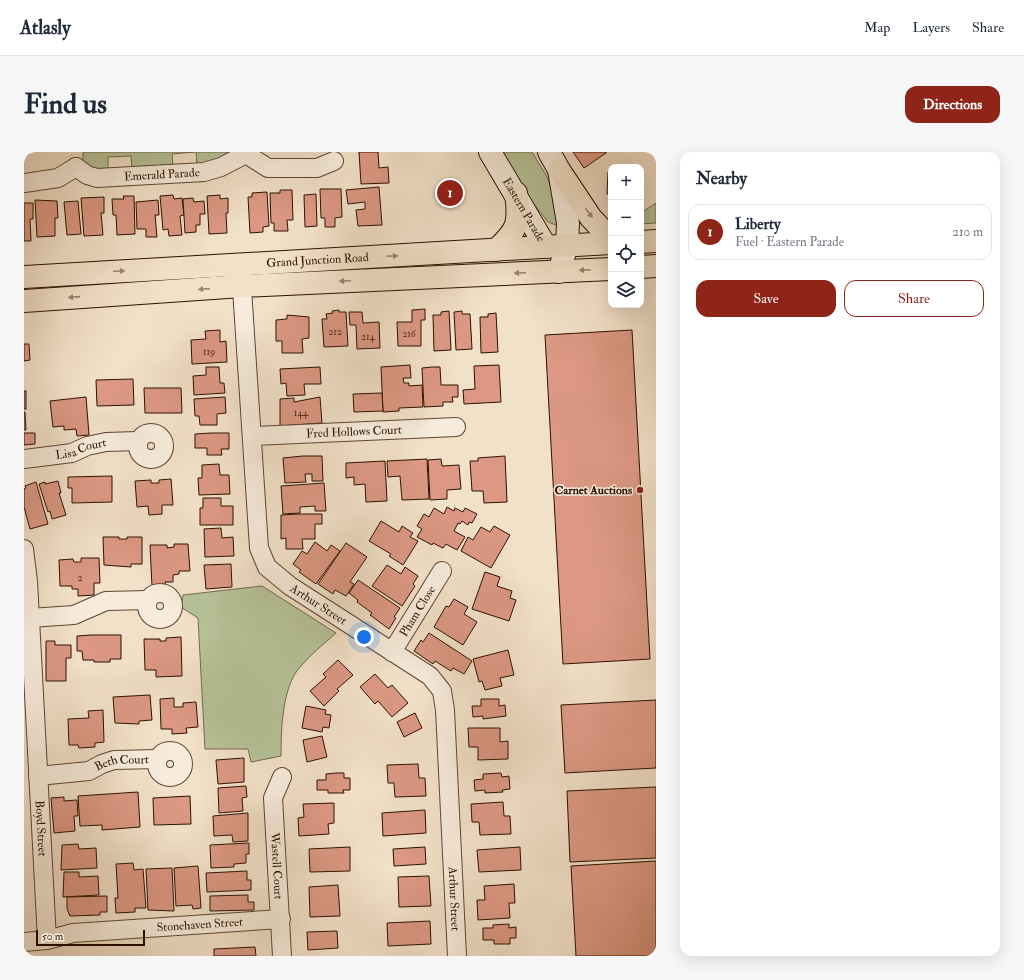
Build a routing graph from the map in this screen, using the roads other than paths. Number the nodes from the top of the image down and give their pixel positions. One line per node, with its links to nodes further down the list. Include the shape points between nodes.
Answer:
1 (490, 152): 7 (main road, Eastern Parade)
2 (246, 153): 3 (street, Emerald Parade, via 221,167 204,172 97,178 87,175); 4 (street, Emerald Parade, via 268,168 317,168)
3 (76, 160): 6 (street, Emerald Parade, via 58,178)
4 (334, 161)
5 (554, 161): 8 (highway, one-way to 8, via 591,218); 12 (main road, Eastern Parade, via 568,223)
6 (24, 183)
7 (516, 193): 12 (main road, Eastern Parade); 13 (highway, via 518,208 515,229)
8 (608, 236)
9 (656, 241): 10 (highway)
10 (644, 242)
11 (608, 243): 12 (highway, Grand Junction Road)
12 (556, 246): 13 (highway, Grand Junction Road); 18 (highway)
13 (496, 250): 14 (highway, Grand Junction Road, one-way to 13)
14 (241, 264): 19 (highway, Grand Junction Road, one-way to 14); 20 (street, Arthur Street)
15 (656, 266): 16 (highway)
16 (644, 267)
17 (608, 269): 18 (highway, Grand Junction Road, one-way to 18)
18 (559, 272): 20 (highway, Grand Junction Road, one-way to 20)
19 (24, 277)
20 (242, 286): 21 (highway, Grand Junction Road, one-way to 21); 23 (street, Arthur Street)
21 (24, 301)
22 (456, 427): 23 (street, Fred Hollows Court)
23 (252, 436): 30 (street, Arthur Street, via 259,548 267,567 290,586)
24 (138, 441): 25 (street, Lisa Court, via 106,442 87,446 72,453)
25 (24, 459)
26 (24, 549): 29 (street, Boyd Street)
27 (442, 571): 30 (street, Pham Close)
28 (148, 600): 29 (street, via 106,601 74,615)
29 (30, 618): 32 (street, Boyd Street)
30 (392, 652): 38 (street, Arthur Street, via 430,676 442,691)
31 (158, 759): 32 (street, Beth Court, via 114,760 89,771)
32 (33, 767): 35 (street, Boyd Street)
33 (282, 777): 34 (street, Wastell Court, via 274,798)
34 (281, 919): 35 (street, Stonehaven Street, via 73,933); 37 (street, Wastell Court)
35 (47, 940): 36 (street, Stonehaven Street)
36 (24, 942)
37 (282, 956)
38 (457, 956)

